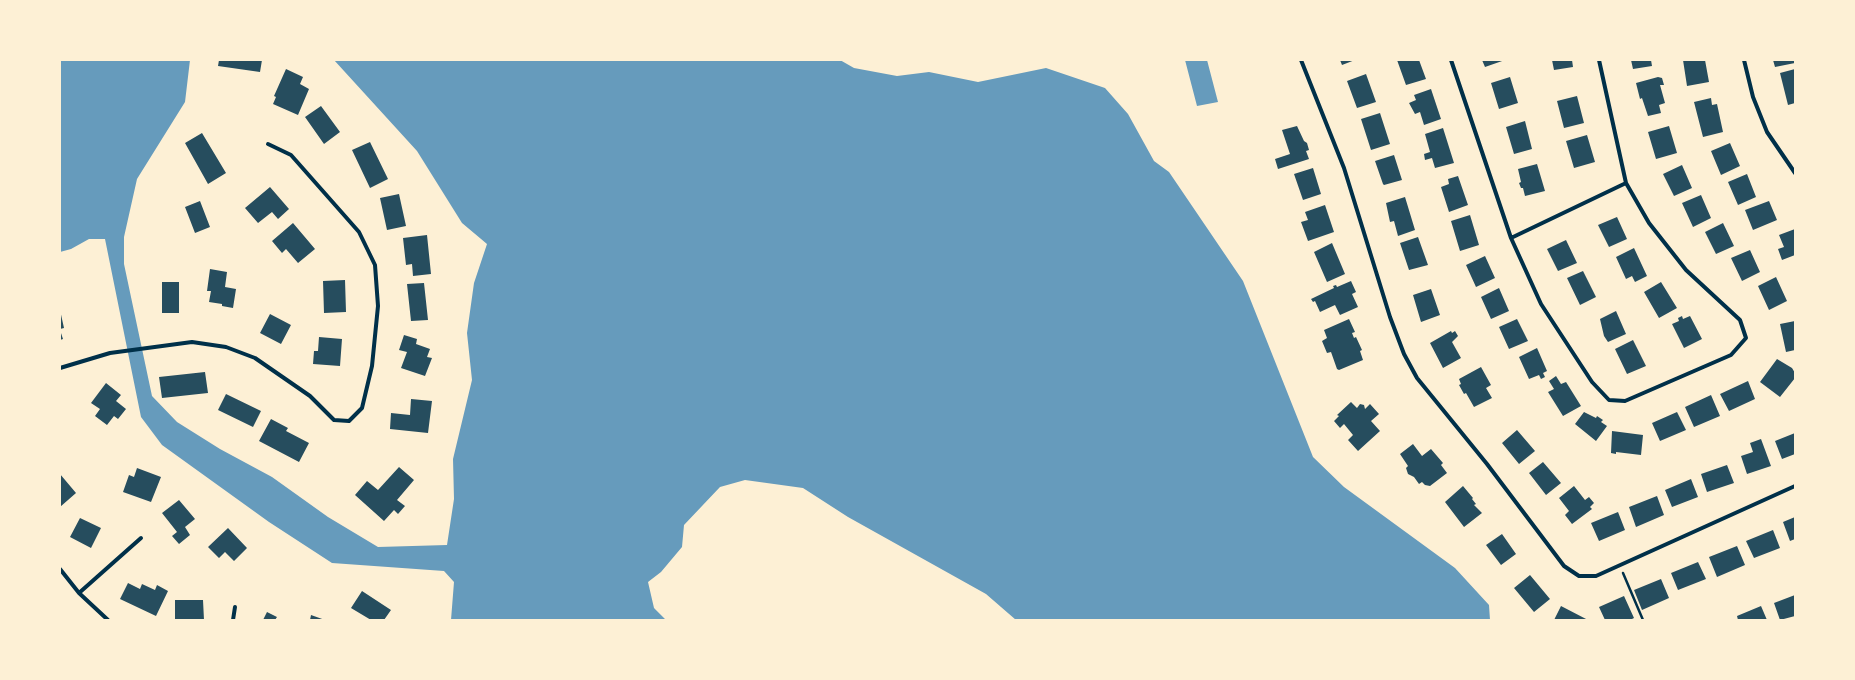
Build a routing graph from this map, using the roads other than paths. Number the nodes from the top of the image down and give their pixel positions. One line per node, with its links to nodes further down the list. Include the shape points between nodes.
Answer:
1 (1301, 60): 10 (street, via 1344,168 1404,354 1417,378 1487,464 1564,566 1579,576 1596,576)
2 (1451, 60): 8 (street)
3 (1599, 60): 7 (street)
4 (1744, 60): 6 (street, via 1753,97 1767,132)
5 (268, 144): 9 (street, via 291,155 359,232 375,265 378,306 372,366 362,408 349,421 334,420 310,396 261,363 226,346 192,342 147,347 110,353)
6 (1795, 173)
7 (1626, 183): 8 (street); 8 (street, via 1649,223 1686,270 1740,320 1746,338 1731,355 1625,401 1609,400 1592,382 1541,304)
8 (1511, 238)
9 (60, 368)
10 (1795, 486)
11 (141, 538): 13 (street)
12 (60, 569): 13 (street)
13 (80, 593): 15 (street)
14 (235, 607): 16 (street)
15 (108, 620)
16 (233, 620)

